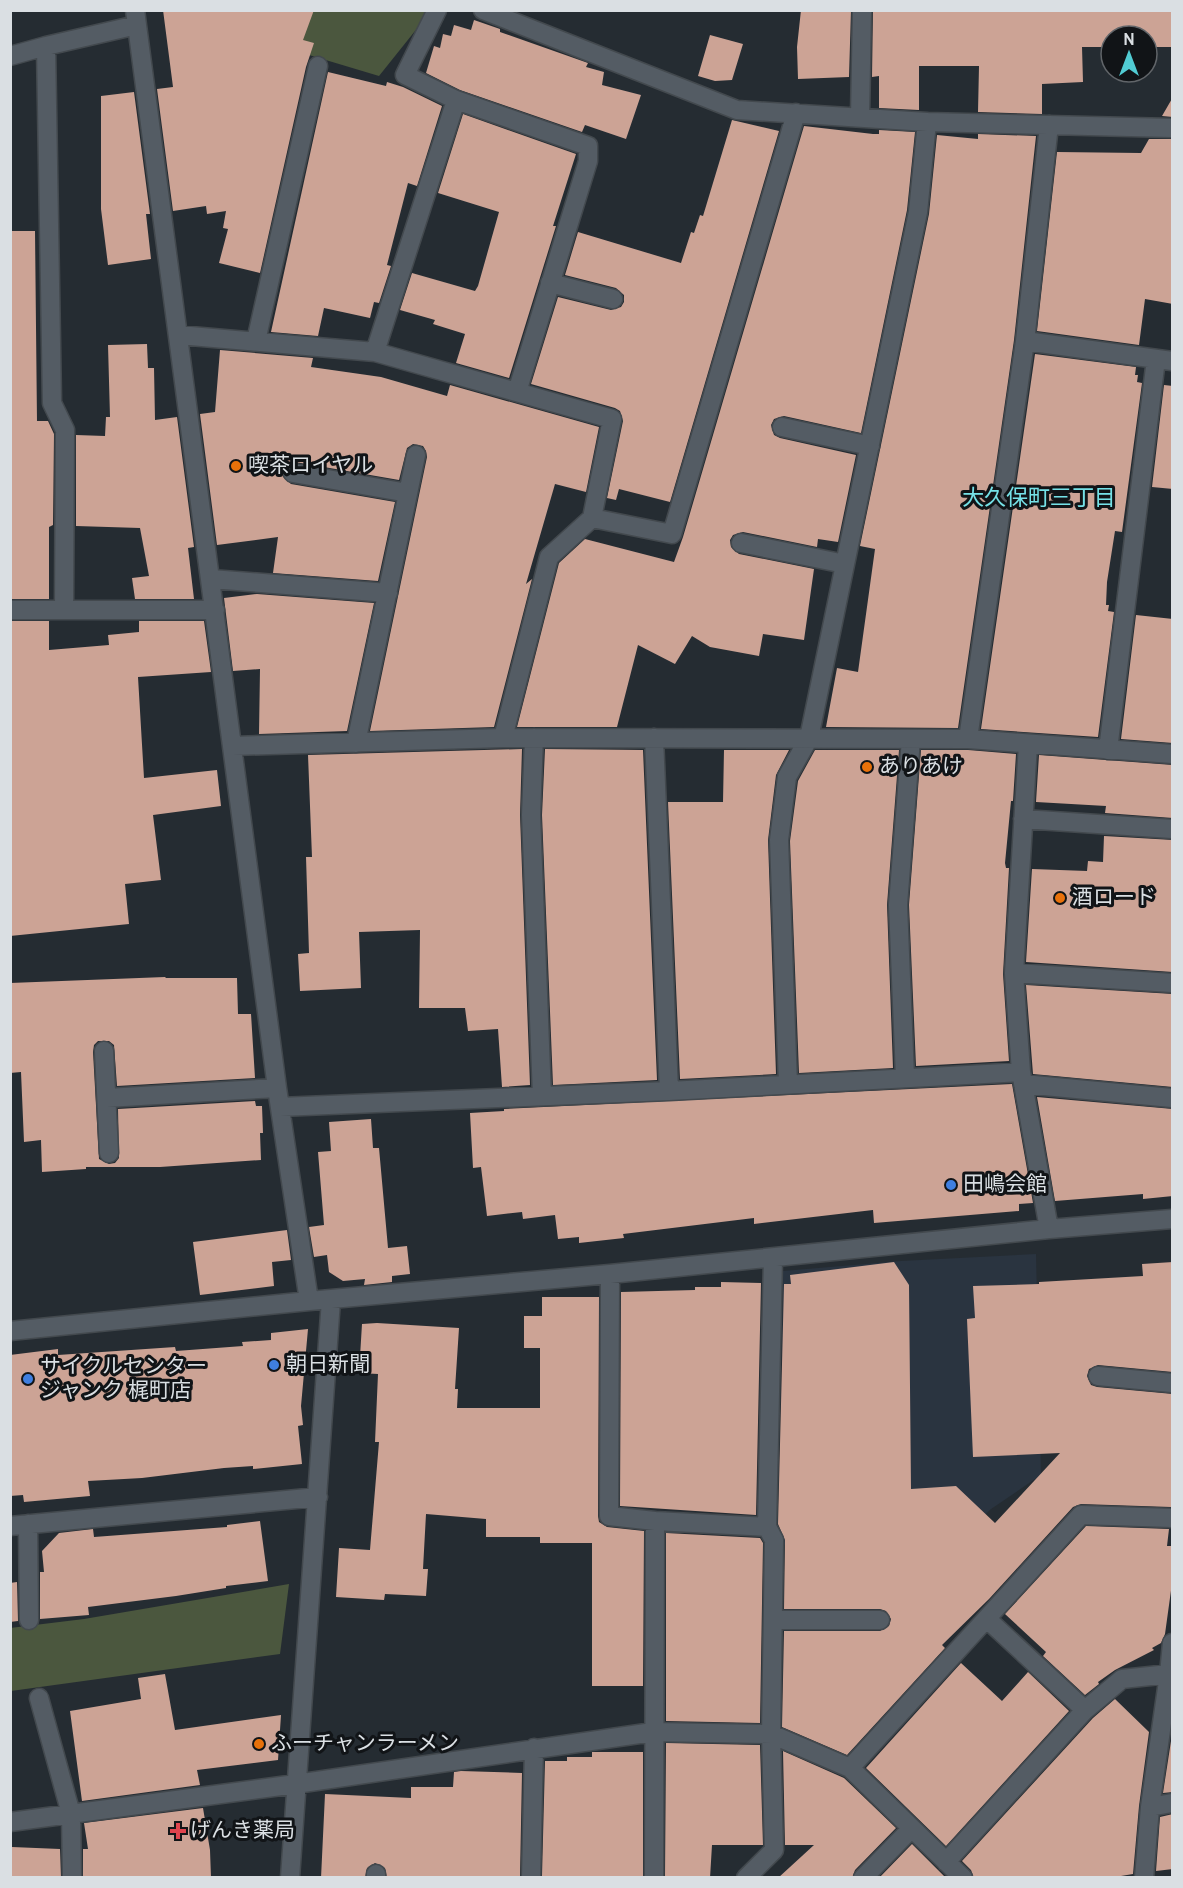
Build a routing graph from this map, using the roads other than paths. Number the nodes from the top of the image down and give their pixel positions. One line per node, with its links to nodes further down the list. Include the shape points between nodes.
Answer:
1 (437, 10): 8 (street, via 405,75)
2 (483, 10): 9 (street, via 737,110)
3 (862, 10): 10 (street)
4 (136, 18): 5 (street); 16 (street)
5 (46, 46): 6 (street); 33 (street, via 52,403 64,430)
6 (10, 56)
7 (318, 66): 17 (street)
8 (456, 100): 14 (street, via 588,146 588,161); 19 (street)
9 (796, 112): 10 (street); 27 (street, via 672,534)
10 (860, 117): 11 (street)
11 (927, 122): 12 (street); 23 (street, via 918,212)
12 (1048, 125): 13 (street); 18 (street)
13 (1173, 128)
14 (550, 283): 15 (street); 21 (street)
15 (613, 299)
16 (179, 334): 17 (street); 30 (street)
17 (256, 341): 19 (street)
18 (1025, 341): 20 (street); 40 (street)
19 (375, 352): 21 (street)
20 (1164, 360): 44 (street)
21 (517, 392): 27 (street, via 612,419)
22 (782, 428): 23 (street)
23 (870, 446): 29 (street)
24 (416, 455): 26 (street)
25 (293, 473): 26 (street)
26 (408, 494): 31 (street)
27 (592, 518): 35 (street, via 549,557)
28 (741, 543): 29 (street)
29 (845, 564): 38 (street)
30 (211, 579): 31 (street); 34 (street)
31 (387, 593): 41 (street)
32 (10, 610): 33 (street)
33 (64, 610): 34 (street)
34 (215, 610): 43 (street)
35 (503, 738): 36 (street); 41 (street)
36 (534, 738): 37 (street); 56 (street, via 531,815)
37 (654, 738): 38 (street); 55 (street)
38 (809, 738): 39 (street); 53 (street, via 787,777 779,840)
39 (911, 739): 40 (street); 51 (street, via 898,905)
40 (968, 739): 42 (street)
41 (356, 743): 43 (street)
42 (1028, 744): 44 (street); 46 (street)
43 (233, 746): 54 (street)
44 (1108, 750): 45 (street)
45 (1173, 754)
46 (1023, 819): 47 (street); 48 (street)
47 (1173, 829)
48 (1014, 973): 49 (street); 52 (street)
49 (1173, 983)
50 (104, 1051): 57 (street)
51 (905, 1077): 52 (street); 53 (street)
52 (1022, 1078): 58 (street); 62 (street)
53 (788, 1084): 55 (street)
54 (277, 1088): 57 (street); 59 (street)
55 (669, 1091): 56 (street)
56 (542, 1096): 59 (street)
57 (107, 1098): 60 (street)
58 (1173, 1098)
59 (280, 1107): 66 (street)
60 (109, 1153)
61 (1173, 1219): 62 (street)
62 (1049, 1229): 63 (street)
63 (773, 1258): 64 (street); 74 (street)
64 (610, 1274): 65 (street); 72 (street, via 609,1516)
65 (331, 1300): 66 (street); 70 (street)
66 (309, 1301): 67 (street)
67 (10, 1331)
68 (1098, 1376): 69 (street)
69 (1173, 1383)
70 (318, 1497): 73 (street); 87 (street)
71 (1173, 1518): 75 (street, via 1081,1515)
72 (655, 1521): 74 (street); 83 (street)
73 (19, 1525): 76 (street)
74 (767, 1527): 77 (street, via 774,1540)
75 (987, 1618): 82 (street); 86 (street)
76 (29, 1620)
77 (773, 1620): 78 (street); 84 (street)
78 (880, 1620)
79 (1173, 1643): 80 (street)
80 (1171, 1673): 82 (street, via 1122,1679); 89 (street)
81 (39, 1698): 90 (street)
82 (1085, 1710): 93 (street)
83 (653, 1732): 84 (street); 85 (street); 97 (street)
84 (771, 1734): 86 (street); 98 (street, via 774,1850)
85 (534, 1748): 87 (street); 96 (street)
86 (850, 1768): 92 (street)
87 (296, 1784): 90 (street); 95 (street)
88 (1173, 1803): 89 (street)
89 (1150, 1807): 101 (street)
90 (71, 1814): 91 (street); 94 (street)
91 (10, 1822)
92 (911, 1828): 93 (street); 99 (street)
93 (946, 1862): 100 (street)
94 (72, 1878)
95 (290, 1878)
96 (531, 1878)
97 (654, 1878)
98 (746, 1878)
99 (863, 1878)
100 (963, 1878)
101 (1144, 1878)

